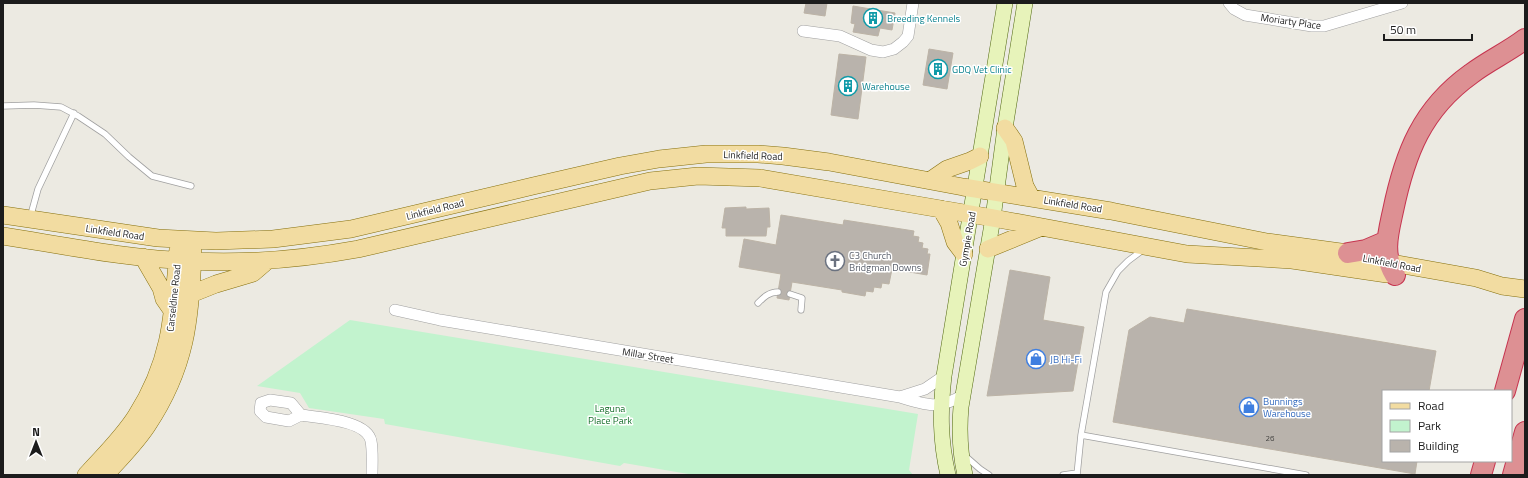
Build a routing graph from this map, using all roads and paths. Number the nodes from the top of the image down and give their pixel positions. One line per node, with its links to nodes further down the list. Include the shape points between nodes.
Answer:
1 (913, 3): 6 (street, via 908,36 894,49 883,52 871,50 840,36)
2 (1005, 3): 11 (main road, Gympie Road)
3 (1025, 3): 10 (main road)
4 (1229, 3): 5 (street, Moriarty Place, via 1234,9 1245,14 1318,26 1330,25)
5 (1402, 3)
6 (803, 30)
7 (1525, 39): 25 (highway, via 1471,73 1452,89 1431,114 1406,158)
8 (3, 106): 9 (lane, via 61,107)
9 (74, 113): 13 (lane, via 105,134 152,176); 21 (lane, via 38,189)
10 (1005, 128): 15 (main road); 16 (main road, via 1014,140 1024,182)
11 (980, 156): 12 (main road, via 947,169); 14 (main road, Gympie Road)
12 (931, 180): 14 (main road, Linkfield Road); 24 (main road, Linkfield Road, via 783,156 681,156 620,166 351,229 273,239)
13 (191, 186)
14 (975, 188): 15 (main road, Linkfield Road); 18 (main road, Gympie Road)
15 (996, 192): 16 (main road, Linkfield Road); 20 (main road)
16 (1031, 197): 28 (main road, Linkfield Road, via 1111,210 1267,242)
17 (941, 209): 18 (main road, Linkfield Road); 29 (main road, via 955,242); 32 (main road, Linkfield Road, via 760,178 682,177 632,185 324,255)
18 (971, 214): 20 (main road, Linkfield Road); 29 (main road, Gympie Road)
19 (3, 215): 21 (main road, Linkfield Road)
20 (993, 218): 22 (main road, Linkfield Road); 27 (main road)
21 (30, 219): 24 (main road, Linkfield Road, via 126,234)
22 (1042, 227): 26 (main road, Linkfield Road); 27 (main road)
23 (3, 236): 30 (main road, Linkfield Road)
24 (186, 240): 31 (main road, Carseldine Road)
25 (1387, 240): 28 (highway, via 1366,250); 33 (highway)
26 (1147, 247): 33 (main road, Linkfield Road, via 1202,256 1292,260); 50 (lane, via 1118,271 1106,292)
27 (988, 248): 45 (main road)
28 (1348, 253): 33 (main road, Linkfield Road)
29 (964, 254): 43 (main road, Gympie Road)
30 (143, 258): 31 (main road, Linkfield Road); 41 (main road, via 161,288 164,299)
31 (185, 261): 32 (main road, Linkfield Road); 36 (main road, Carseldine Road); 41 (main road, Carseldine Road)
32 (267, 261): 36 (main road, via 253,273)
33 (1392, 269): 34 (main road, Linkfield Road, via 1452,285)
34 (1525, 289)
35 (778, 292): 38 (lane, via 765,296)
36 (191, 294): 55 (main road, Carseldine Road, via 184,346 169,387 147,427)
37 (790, 294): 40 (lane, via 802,298)
38 (758, 303)
39 (396, 310): 46 (street, Millar Street, via 440,320)
40 (801, 310)
41 (174, 312): 54 (main road, Carseldine Road, via 162,361 144,402 126,429)
42 (1525, 319): 44 (highway)
43 (944, 376): 46 (street, Millar Street, via 925,389); 47 (main road, Gympie Road)
44 (1505, 390)
45 (963, 395): 47 (street, Millar Street); 51 (main road, via 960,420)
46 (900, 397): 47 (street, Millar Street, via 927,405)
47 (941, 404): 57 (main road, Gympie Road, via 941,439)
48 (302, 415): 56 (street, via 354,424 366,430 371,439)
49 (1525, 432): 63 (highway)
50 (1081, 435): 53 (lane); 61 (lane)
51 (961, 452): 58 (main road); 59 (lane)
52 (1485, 462): 62 (highway)
53 (1077, 474): 60 (lane)
54 (86, 475)
55 (105, 475)
56 (372, 475)
57 (948, 475)
58 (965, 475)
59 (989, 475)
60 (1063, 475)
61 (1306, 475)
62 (1482, 475)
63 (1513, 475)

